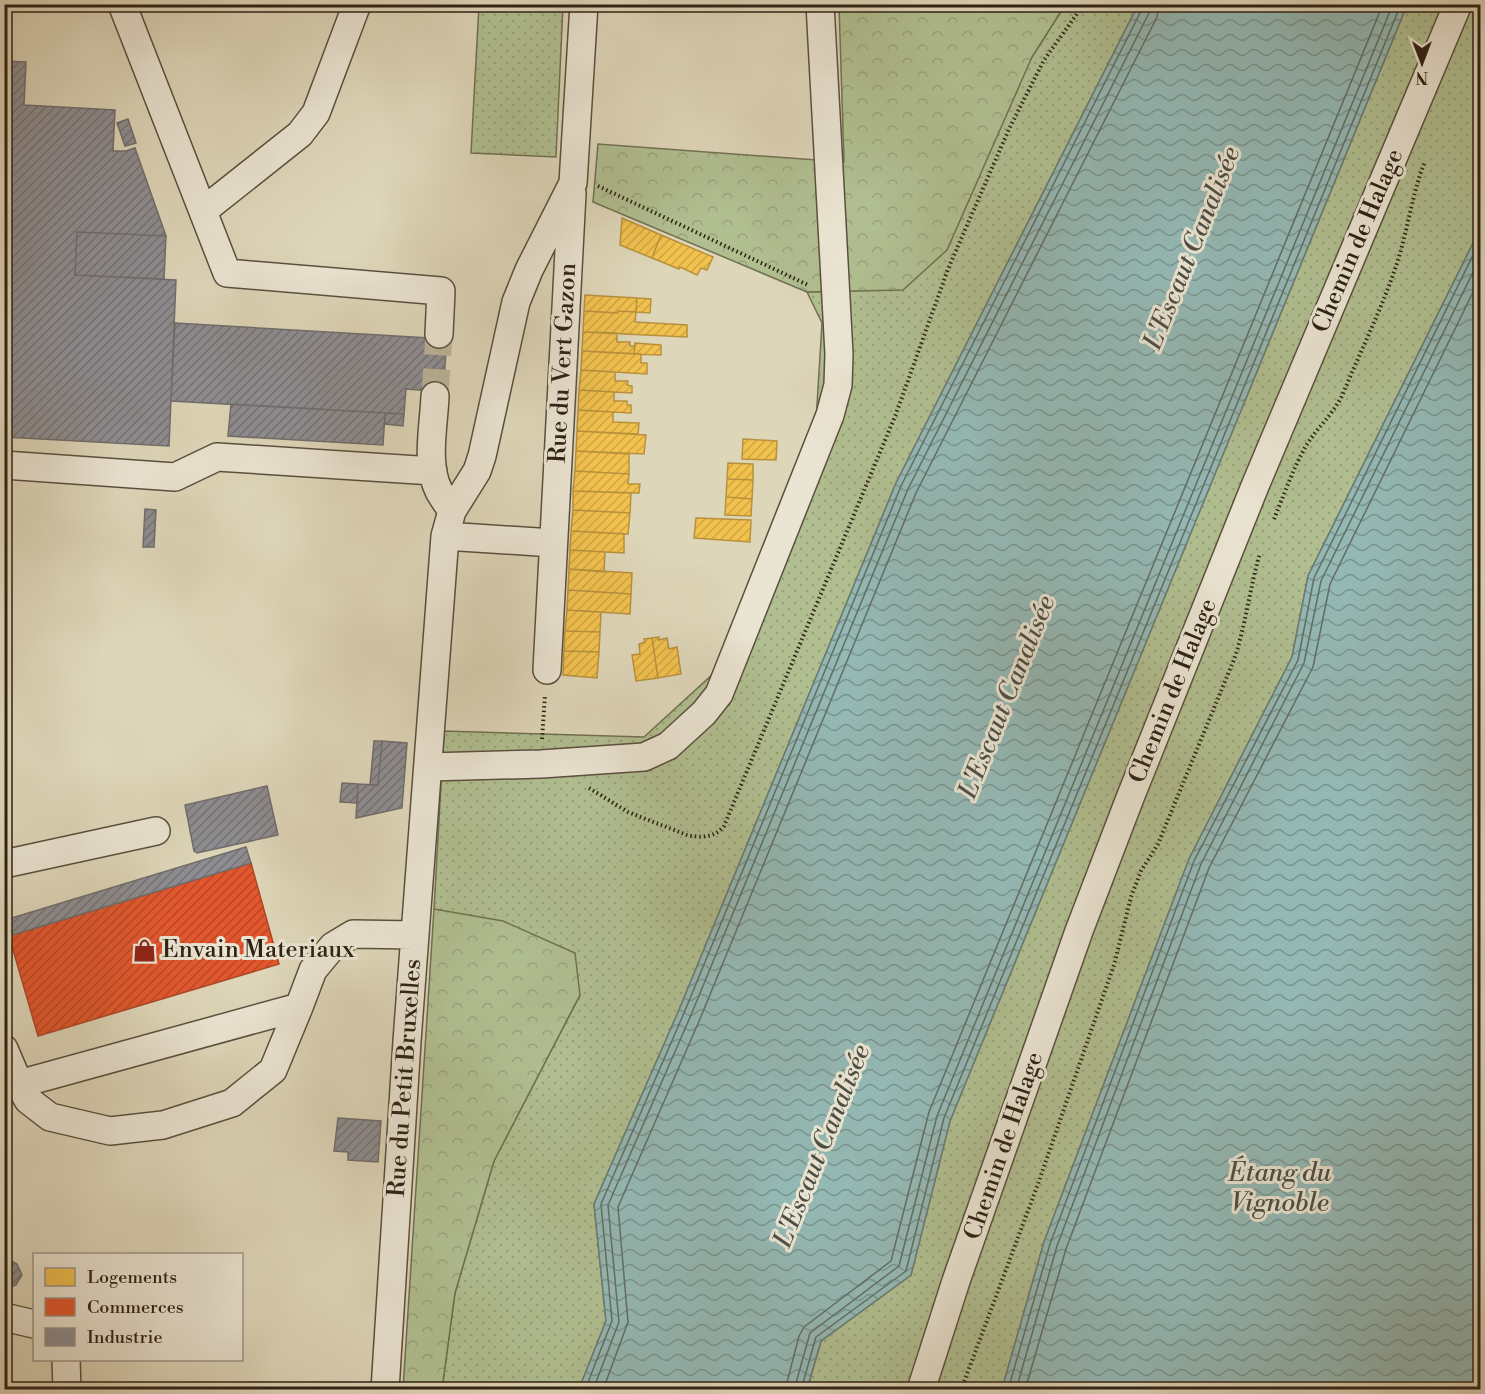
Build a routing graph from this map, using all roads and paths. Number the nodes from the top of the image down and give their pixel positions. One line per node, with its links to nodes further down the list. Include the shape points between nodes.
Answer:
1 (122, 4): 9 (street)
2 (357, 4): 9 (street, via 308,125)
3 (584, 4): 8 (street, Rue du Vert Gazon)
4 (820, 4): 10 (street)
5 (1084, 4): 22 (path, via 1044,60 1009,129 948,270 892,423 724,826 713,835 687,835 628,812)
6 (1458, 4): 34 (street, Chemin de Halage, via 1259,476 1130,798 1079,931)
7 (1428, 153): 15 (path, via 1397,262 1351,375 1335,410 1301,455)
8 (573, 174): 10 (path, via 819,290); 16 (street, Rue du Vert Gazon, via 516,302 482,456); 17 (street, Rue du Vert Gazon)
9 (203, 211): 11 (street, via 227,273 441,291)
10 (837, 311): 20 (street, via 840,371 830,416 719,694 704,713 656,753 628,759)
11 (439, 334)
12 (435, 396): 14 (street)
13 (4, 465): 14 (street, via 175,477 217,457)
14 (433, 471): 16 (street)
15 (1273, 522)
16 (449, 523): 17 (street); 21 (street, Rue du Petit Bruxelles)
17 (554, 543): 19 (street, Rue du Vert Gazon)
18 (1261, 552): 35 (path, via 1235,657 1158,844 1131,897 1114,964 1038,1184)
19 (547, 670): 20 (path)
20 (541, 764): 21 (street)
21 (428, 767): 25 (street, Rue du Petit Bruxelles)
22 (584, 785)
23 (156, 831): 24 (street)
24 (4, 864)
25 (415, 935): 26 (street, via 353,934 333,946 314,970); 33 (street, Rue du Petit Bruxelles)
26 (299, 1007): 28 (street); 28 (street, via 273,1070 232,1103 163,1125 110,1131 50,1117 28,1100)
27 (4, 1049): 28 (street)
28 (19, 1084)
29 (4, 1317): 30 (street)
30 (33, 1324)
31 (66, 1361): 32 (street)
32 (67, 1389)
33 (385, 1389)
34 (921, 1389)
35 (961, 1389)

